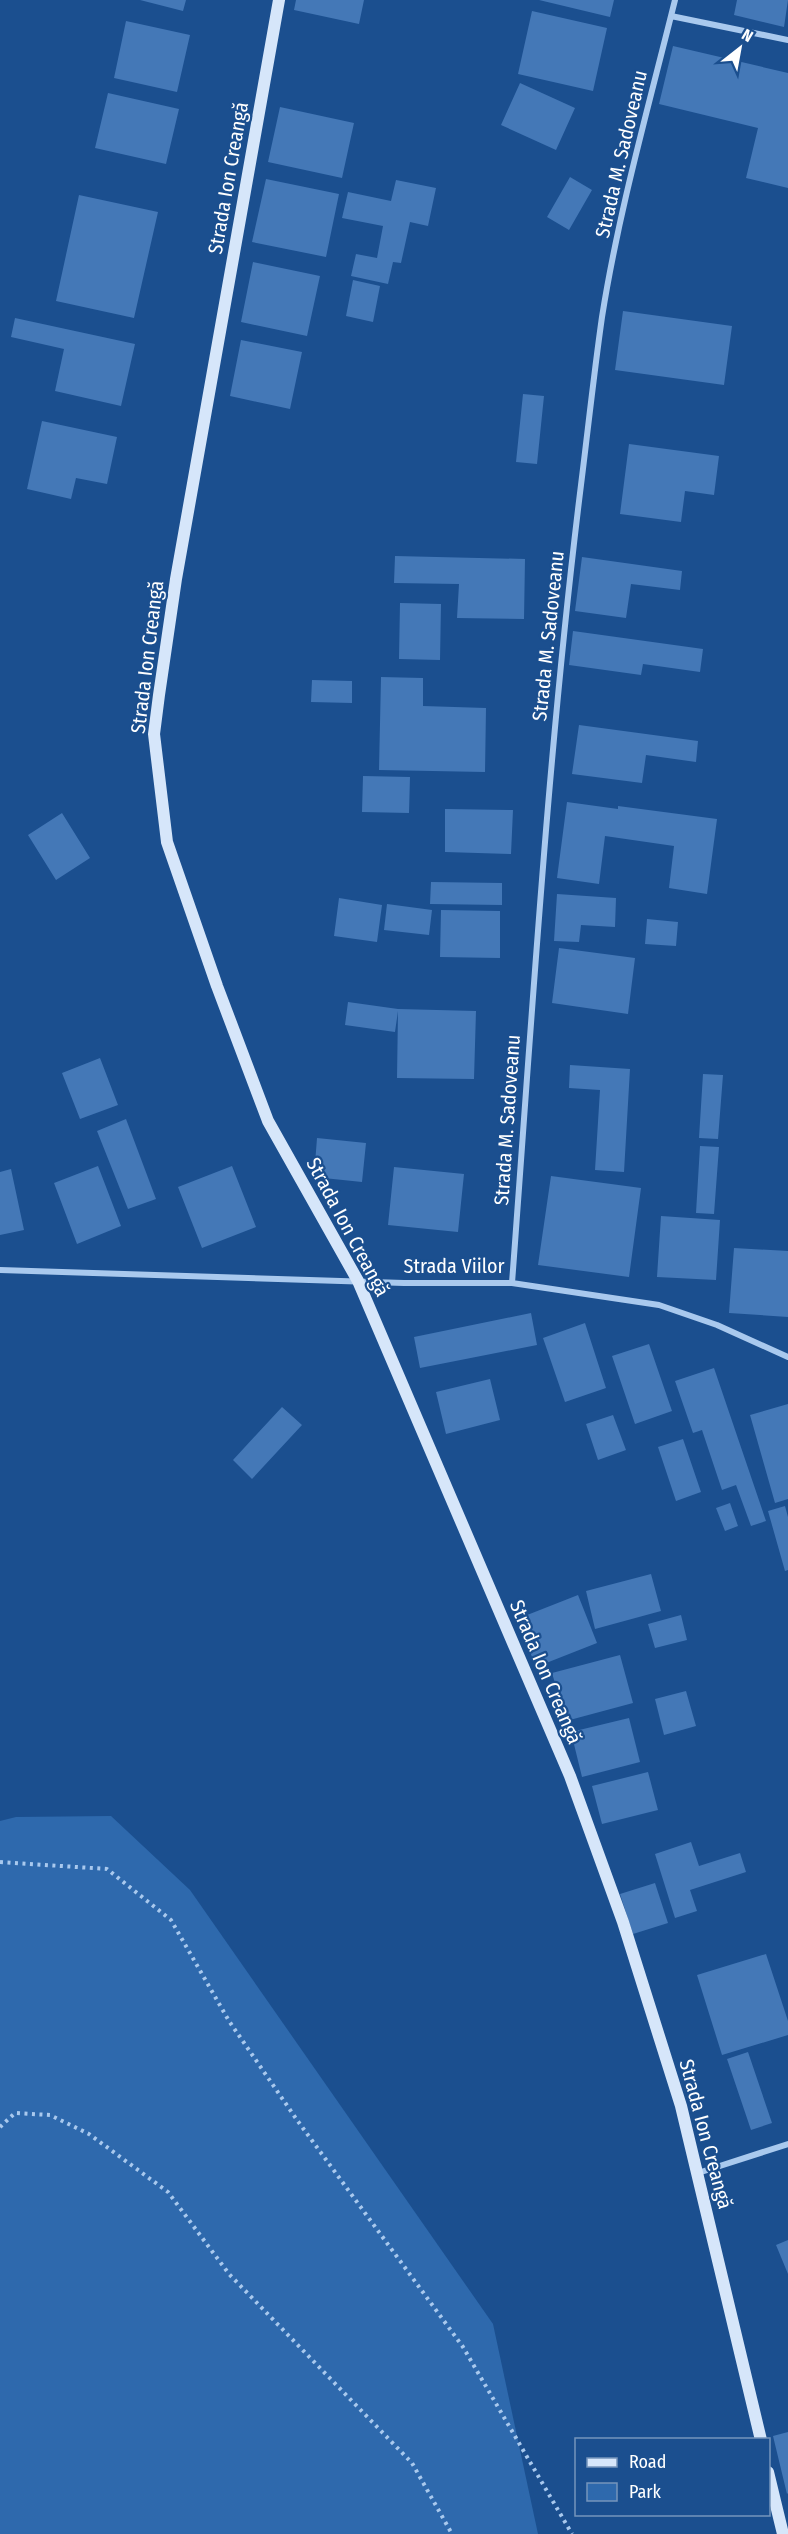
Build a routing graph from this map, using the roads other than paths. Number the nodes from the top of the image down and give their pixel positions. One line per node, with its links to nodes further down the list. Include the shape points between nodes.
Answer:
1 (279, 0): 6 (street, Strada Ion Creangă, via 176,579 154,734 167,842 217,986 268,1121)
2 (675, 0): 3 (street, Strada M. Sadoveanu)
3 (671, 16): 4 (street); 7 (street, Strada M. Sadoveanu, via 614,261 586,441 567,596 538,920)
4 (788, 40)
5 (0, 1270): 6 (street, Strada Viilor)
6 (358, 1281): 7 (street, Strada Viilor); 10 (street, Strada Ion Creangă, via 570,1776 623,1922 681,2106)
7 (512, 1283): 8 (street, Strada Viilor, via 659,1305 717,1325)
8 (788, 1357)
9 (788, 2144): 10 (street)
10 (698, 2174): 11 (street, Strada Ion Creangă)
11 (761, 2438)
12 (770, 2480): 13 (street)
13 (783, 2534)

